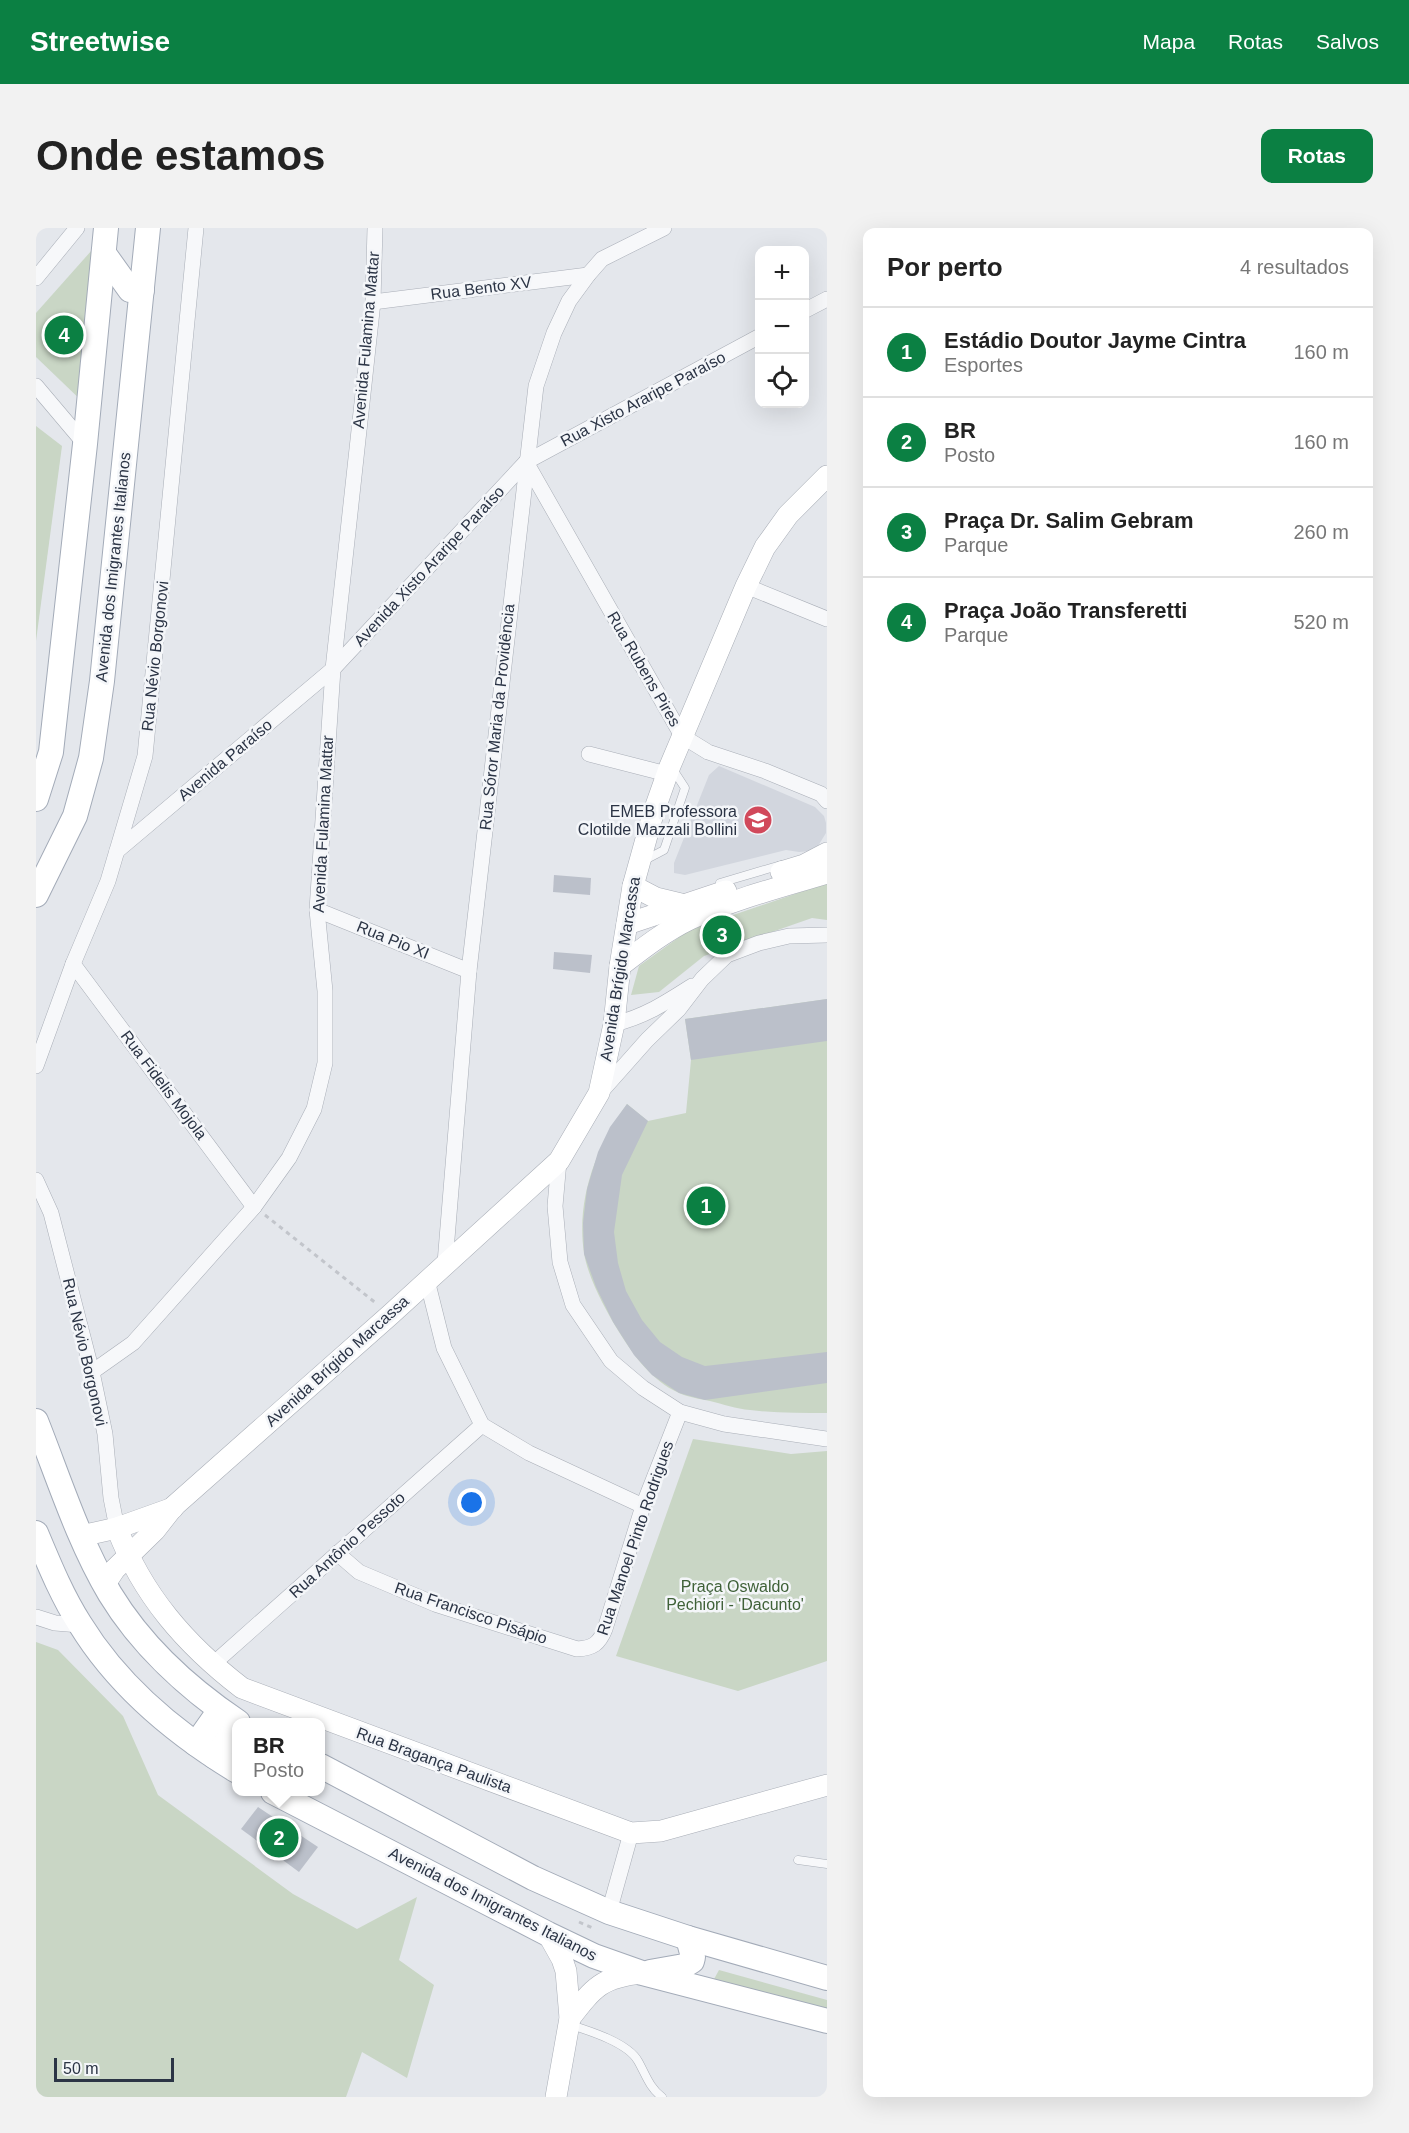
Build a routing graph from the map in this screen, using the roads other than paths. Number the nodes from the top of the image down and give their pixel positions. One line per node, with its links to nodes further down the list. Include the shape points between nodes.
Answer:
1 (77, 228): 9 (street)
2 (106, 228): 7 (main road)
3 (148, 228): 10 (main road, Avenida dos Imigrantes Italianos)
4 (196, 228): 27 (street, Rua Névio Borgonovi, via 145,756)
5 (375, 228): 12 (street, Avenida Fulamina Mattar)
6 (664, 228): 8 (street, Rua Sóror Maria da Providência, via 602,260)
7 (105, 255): 10 (main road, via 130,290); 16 (main road)
8 (588, 275): 12 (street, Rua Bento XV); 17 (street, Rua Sóror Maria da Providência, via 569,301 554,333 536,386)
9 (36, 278)
10 (142, 290): 31 (main road, Avenida dos Imigrantes Italianos, via 91,758 75,816)
11 (827, 299): 13 (street)
12 (373, 302): 21 (street, Avenida Fulamina Mattar)
13 (809, 308)
14 (755, 338): 17 (street, Rua Xisto Araripe Paraíso)
15 (36, 386): 16 (street)
16 (85, 444): 25 (main road, via 51,752)
17 (526, 462): 21 (street, Avenida Xisto Araripe Paraíso); 22 (street, Rua Rubens Pires); 38 (street, Rua Sóror Maria da Providência)
18 (827, 476): 19 (street, Avenida Brígido Marcassa, via 788,515)
19 (746, 586): 20 (street); 22 (street, Avenida Brígido Marcassa)
20 (827, 619)
21 (333, 669): 27 (street, Avenida Paraíso); 33 (street, Avenida Fulamina Mattar)
22 (682, 736): 24 (street, Avenida Brígido Marcassa); 26 (street, Rua Rubens Pires, via 708,752 765,771 820,794)
23 (588, 754): 24 (street)
24 (669, 770): 30 (street, Avenida Brígido Marcassa)
25 (36, 799)
26 (827, 801)
27 (117, 851): 36 (street, Rua Névio Borgonovi)
28 (827, 853): 32 (street, via 804,865)
29 (827, 873): 37 (street, via 690,919)
30 (633, 886): 32 (street, via 656,898); 34 (street, Avenida Brígido Marcassa)
31 (36, 895)
32 (693, 902): 34 (street)
33 (317, 910): 38 (street, Rua Pio XI); 45 (street, Avenida Fulamina Mattar, via 325,991 325,1063 314,1109 289,1158)
34 (627, 924): 37 (street, Avenida Brígido Marcassa)
35 (827, 935): 39 (street, via 789,936 759,943 727,955)
36 (73, 964): 41 (street, Rua Névio Borgonovi); 45 (street, Rua Fidelis Mojola)
37 (620, 966): 40 (street, Avenida Brígido Marcassa)
38 (469, 971): 46 (street, Rua Sóror Maria da Providência)
39 (702, 979): 40 (street, via 658,1008); 42 (street, via 679,1009)
40 (614, 1024): 42 (street, Avenida Brígido Marcassa)
41 (36, 1066)
42 (599, 1093): 43 (street, Avenida Brígido Marcassa)
43 (559, 1161): 46 (street, Avenida Brígido Marcassa); 49 (street, via 555,1206 560,1262 573,1305 611,1362)
44 (36, 1180): 48 (street, Rua Névio Borgonovi, via 51,1213)
45 (254, 1207): 48 (street, Avenida Fulamina Mattar, via 134,1343)
46 (445, 1263): 47 (street, Avenida Brígido Marcassa)
47 (426, 1280): 51 (street, via 444,1348); 54 (street, Avenida Brígido Marcassa)
48 (92, 1371): 55 (street, Rua Névio Borgonovi)
49 (680, 1412): 52 (street, via 724,1424); 53 (street, Rua Manoel Pinto Rodrigues)
50 (36, 1421): 57 (main road)
51 (482, 1425): 53 (street, via 529,1453); 58 (street, Rua Antônio Pessoto)
52 (827, 1439)
53 (643, 1506): 63 (street, Rua Manoel Pinto Rodrigues, via 601,1640 591,1648)
54 (173, 1507): 55 (street, Avenida Brígido Marcassa); 59 (street, Avenida Brígido Marcassa)
55 (117, 1528): 57 (street, Avenida Brígido Marcassa); 59 (street, Rua Bragança Paulista)
56 (36, 1533): 62 (main road)
57 (81, 1536): 60 (main road)
58 (337, 1552): 63 (street, Rua Francisco Pisápio, via 360,1572 435,1604); 64 (street, Rua Antônio Pessoto)
59 (128, 1557): 60 (street, Avenida Brígido Marcassa); 64 (street, Rua Bragança Paulista, via 182,1636)
60 (105, 1584): 66 (main road, via 134,1628 172,1669)
61 (36, 1617): 62 (street)
62 (80, 1625): 68 (main road, via 134,1691)
63 (577, 1649)
64 (212, 1665): 65 (street, Rua Bragança Paulista, via 242,1688)
65 (322, 1718)
66 (232, 1719): 68 (main road)
67 (325, 1719): 73 (street, Rua Bragança Paulista)
68 (206, 1751): 69 (main road)
69 (232, 1768)
70 (325, 1768): 76 (main road, via 533,1878)
71 (827, 1785): 73 (street, Rua Bragança Paulista, via 661,1831)
72 (283, 1796): 77 (main road, Avenida dos Imigrantes Italianos)
73 (631, 1833): 76 (street)
74 (798, 1860): 75 (lane)
75 (827, 1864)
76 (609, 1912): 78 (main road)
77 (548, 1934): 79 (main road, Avenida dos Imigrantes Italianos); 81 (street, via 566,1971)
78 (688, 1938): 79 (main road, via 693,1956 689,1964); 80 (main road)
79 (642, 1973): 81 (street, via 601,1983); 82 (main road, Avenida dos Imigrantes Italianos)
80 (827, 1978)
81 (569, 2021): 83 (street); 84 (lane, via 629,2051 646,2080)
82 (827, 2021)
83 (556, 2097)
84 (662, 2097)

